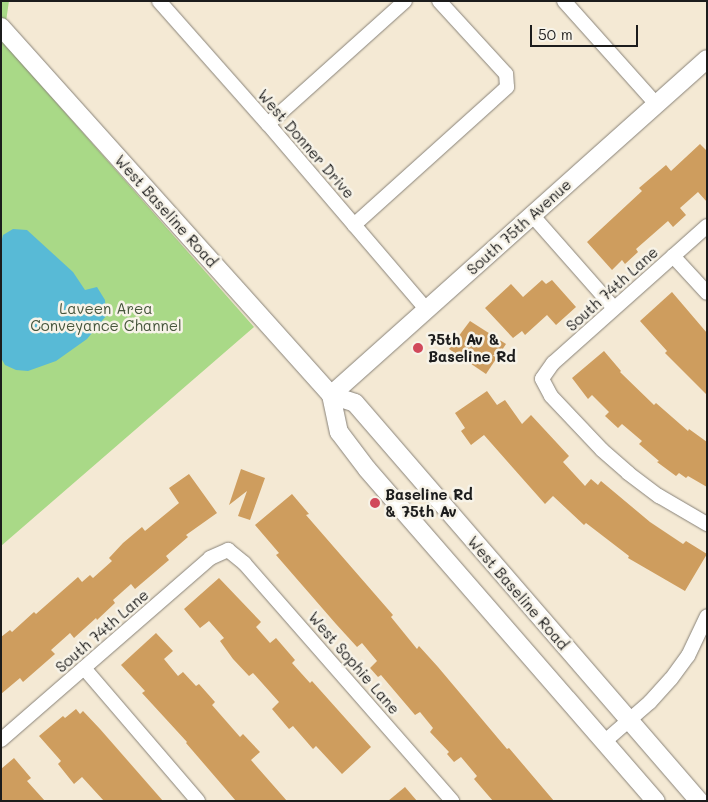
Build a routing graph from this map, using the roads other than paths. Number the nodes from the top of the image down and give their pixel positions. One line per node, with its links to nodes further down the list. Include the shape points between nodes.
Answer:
1 (159, 1): 8 (street, West Donner Drive)
2 (405, 1): 8 (street)
3 (439, 1): 10 (street, via 506,74 507,87)
4 (564, 1): 7 (street)
5 (1, 27): 16 (main road, West Baseline Road)
6 (707, 59): 7 (main road, South 75th Avenue)
7 (656, 104): 9 (main road, South 75th Avenue)
8 (268, 124): 10 (street, West Donner Drive)
9 (532, 215): 14 (street); 15 (main road, South 75th Avenue)
10 (354, 225): 15 (street, West Donner Drive)
11 (707, 226): 12 (street, South 74th Lane)
12 (673, 256): 13 (street); 14 (street, South 74th Lane)
13 (707, 293)
14 (614, 308): 17 (street, South 74th Lane, via 553,363 542,379 551,396 628,473 659,496)
15 (426, 309): 16 (main road, South 75th Avenue)
16 (331, 395): 21 (main road, West Baseline Road, via 354,403); 23 (main road, West Baseline Road, via 340,432 367,469)
17 (707, 524)
18 (228, 550): 20 (street, South 74th Lane, via 210,558); 25 (street, West Sophie Lane, via 244,562)
19 (707, 616): 21 (street, via 688,656 650,702)
20 (84, 668): 22 (street, South 74th Lane); 24 (street)
21 (629, 720): 23 (street); 27 (main road, West Baseline Road)
22 (1, 740)
23 (604, 742): 26 (main road, West Baseline Road)
24 (198, 801)
25 (452, 801)
26 (656, 801)
27 (699, 801)

